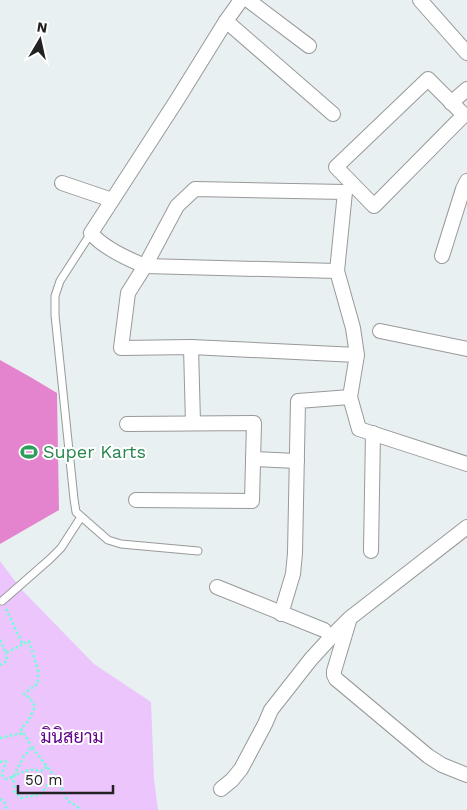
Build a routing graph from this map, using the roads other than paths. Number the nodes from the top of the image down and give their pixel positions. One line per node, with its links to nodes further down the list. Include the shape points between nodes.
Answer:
1 (241, 0): 4 (street)
2 (248, 0): 5 (street)
3 (420, 0): 6 (street)
4 (226, 21): 9 (street); 12 (street)
5 (309, 46)
6 (467, 53)
7 (467, 88): 8 (street)
8 (451, 103): 8 (street, via 428,79 336,167 374,206 464,116)
9 (333, 114)
10 (467, 181): 14 (street)
11 (62, 183): 12 (street)
12 (112, 200): 13 (street)
13 (91, 233): 15 (street, via 97,241); 29 (lane, via 60,280 55,296 74,499 76,512)
14 (442, 256)
15 (145, 266): 16 (street); 16 (street, via 177,206 195,189 345,192); 18 (street, via 128,293 121,348)
16 (337, 270): 20 (street)
17 (380, 331): 19 (street)
18 (191, 347): 20 (street); 22 (street)
19 (467, 349)
20 (357, 355): 21 (street)
21 (350, 397): 24 (street, via 359,429); 26 (street, via 298,401)
22 (193, 423): 23 (street); 25 (street, via 254,423)
23 (127, 424)
24 (373, 433): 27 (street); 32 (street)
25 (253, 459): 26 (street); 28 (street, via 252,501)
26 (297, 461): 35 (street, via 293,574)
27 (467, 464)
28 (136, 500)
29 (81, 517): 31 (lane, via 108,540 121,544); 34 (lane, via 61,548)
30 (467, 527): 36 (street)
31 (198, 551)
32 (371, 551)
33 (216, 587): 35 (street)
34 (2, 601)
35 (281, 614): 37 (street)
36 (350, 618): 38 (street, via 334,671 336,679 428,756); 39 (street, via 271,710 241,769)
37 (324, 630)
38 (467, 775)
39 (221, 789)

